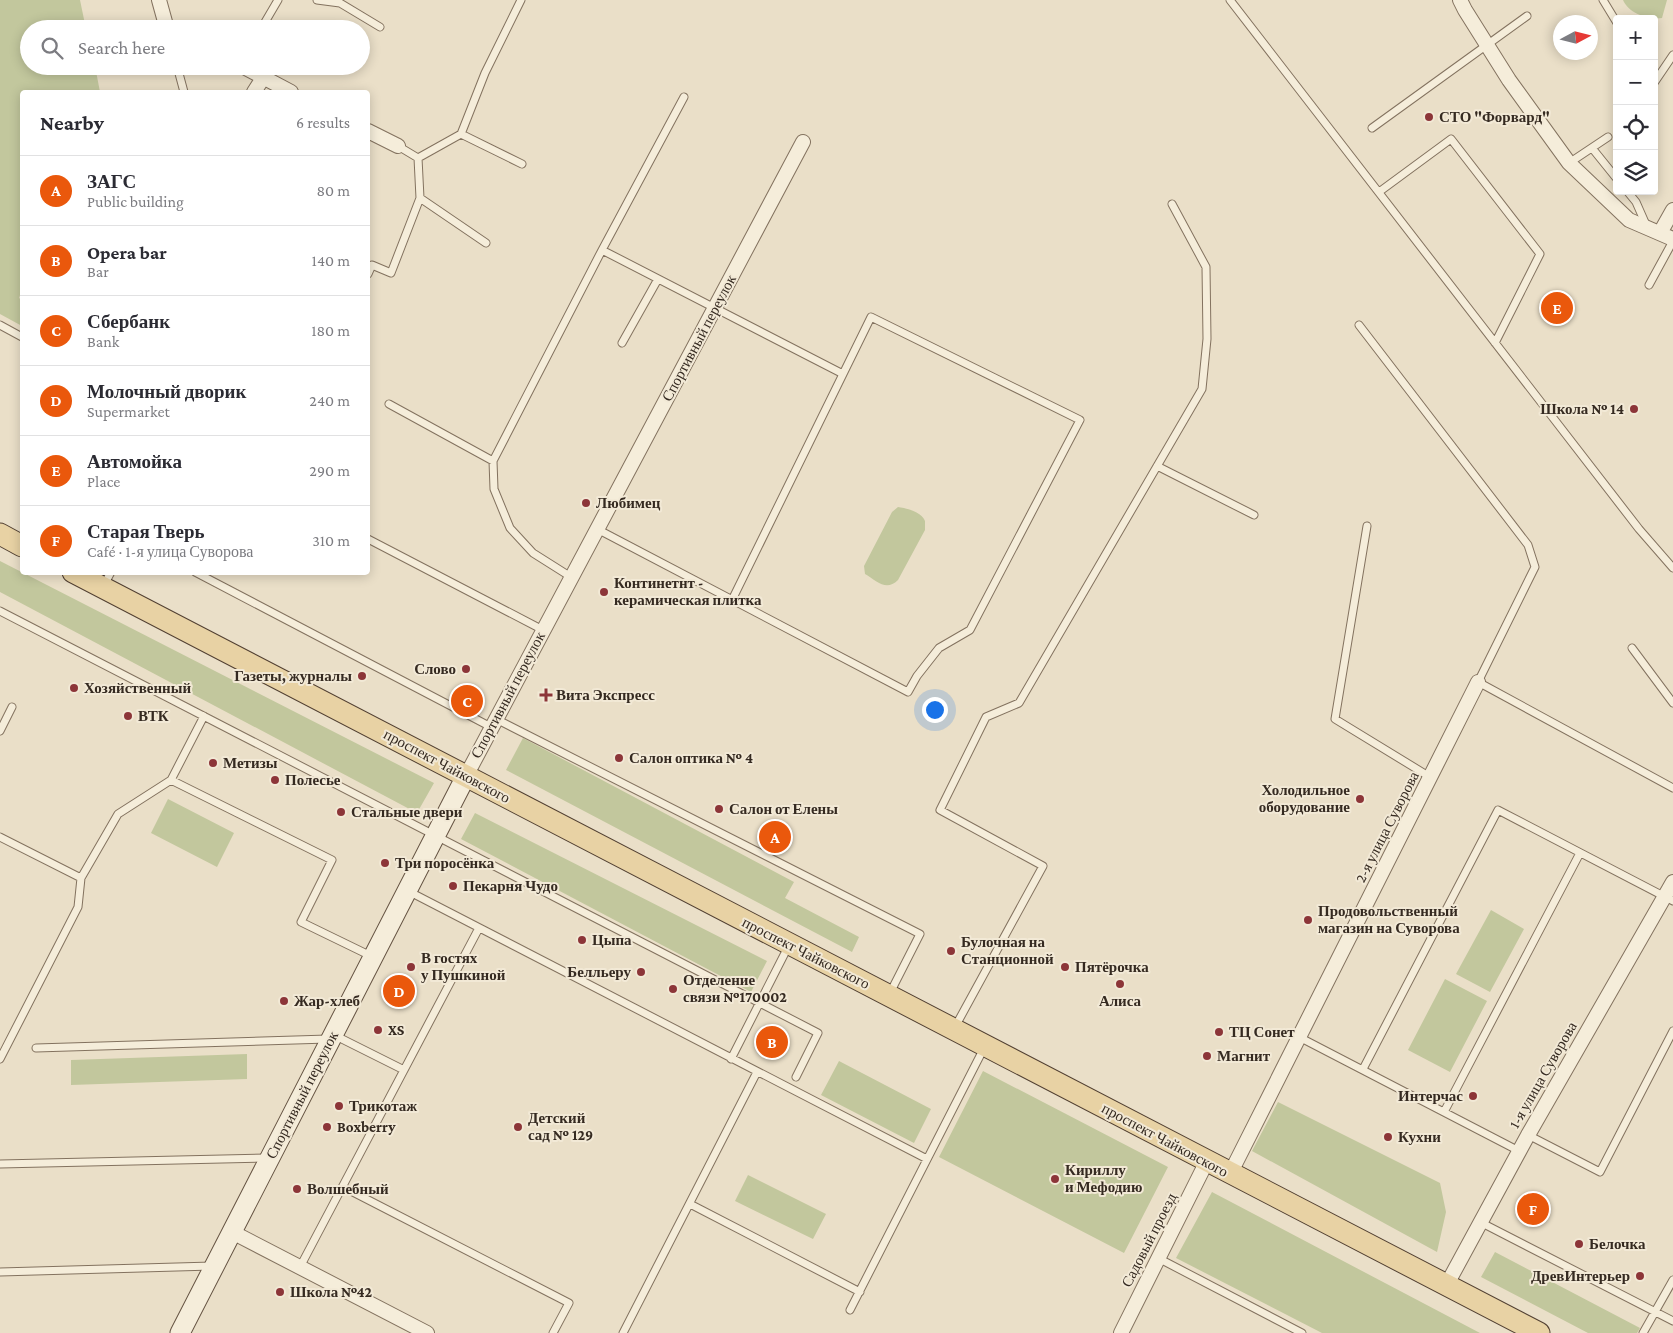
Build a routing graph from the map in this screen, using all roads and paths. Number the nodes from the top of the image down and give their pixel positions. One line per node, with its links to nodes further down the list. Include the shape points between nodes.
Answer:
1 (159, 0): 11 (street)
2 (278, 0): 12 (lane)
3 (317, 0): 8 (lane)
4 (521, 0): 28 (lane, via 485,73)
5 (1230, 0): 37 (lane)
6 (1460, 0): 16 (street)
7 (1603, 0): 10 (lane)
8 (341, 2): 13 (lane)
9 (1527, 16): 16 (lane)
10 (1613, 16)
11 (165, 20)
12 (266, 20)
13 (369, 20)
14 (370, 21): 15 (lane)
15 (380, 27)
16 (1486, 44): 26 (lane); 34 (street)
17 (1673, 55): 20 (lane)
18 (179, 75): 22 (lane)
19 (258, 75): 21 (street)
20 (1658, 77)
21 (263, 78): 23 (street); 24 (street)
22 (183, 90)
23 (255, 90)
24 (287, 90)
25 (684, 96): 45 (lane)
26 (1372, 128)
27 (370, 132): 31 (street)
28 (461, 134): 33 (lane); 35 (lane)
29 (1608, 136): 32 (lane)
30 (803, 142): 49 (street, Спортивный переулок)
31 (398, 146): 33 (lane)
32 (1592, 148): 34 (lane); 36 (lane)
33 (418, 158): 39 (lane)
34 (1569, 163): 42 (street, via 1629,220)
35 (522, 164)
36 (1613, 173)
37 (1379, 192): 54 (lane); 54 (lane, via 1451,139 1540,254)
38 (1630, 195): 42 (lane)
39 (420, 198): 44 (lane); 46 (lane, via 391,273 372,265)
40 (1172, 204): 58 (lane, via 1206,267 1207,339 1202,389)
41 (1673, 210): 42 (street)
42 (1654, 231): 43 (street)
43 (1673, 240): 48 (lane)
44 (486, 243)
45 (602, 250): 47 (lane); 57 (lane)
46 (370, 270)
47 (658, 279): 49 (lane); 53 (lane)
48 (1649, 285)
49 (714, 308): 55 (lane); 61 (street, Спортивный переулок)
50 (0, 325): 52 (lane)
51 (1360, 325): 74 (lane, via 1528,545 1535,568)
52 (20, 336)
53 (622, 343)
54 (1495, 343): 65 (lane)
55 (842, 374): 70 (lane); 70 (lane, via 870,317 1080,420 970,630 939,648 908,692)
56 (388, 404): 57 (lane)
57 (493, 461): 68 (lane, via 494,489 510,528 533,553)
58 (1157, 466): 59 (lane); 96 (lane, via 1018,702 986,717 940,810 1044,866)
59 (1254, 515)
60 (1367, 526): 81 (lane, via 1335,719)
61 (597, 528): 68 (street, Спортивный переулок); 70 (lane)
62 (0, 534): 64 (main road)
63 (370, 540): 72 (lane)
64 (20, 545)
65 (1673, 568)
66 (86, 575): 69 (main road, проспект Чайковского)
67 (202, 575): 78 (lane)
68 (571, 577): 72 (street, Спортивный переулок)
69 (107, 580): 80 (main road, проспект Чайковского)
70 (732, 600)
71 (0, 611): 77 (lane)
72 (543, 630): 78 (street, Спортивный переулок)
73 (1632, 648): 75 (lane)
74 (1478, 682): 81 (street, 2-я улица Суворова); 83 (lane)
75 (1673, 703)
76 (12, 707): 79 (lane)
77 (204, 716): 82 (lane); 84 (lane)
78 (493, 723): 80 (street, Спортивный переулок); 94 (lane, via 920,934)
79 (0, 731)
80 (466, 776): 84 (street, Спортивный переулок); 92 (main road, проспект Чайковского)
81 (1430, 777): 98 (street, 2-я улица Суворова)
82 (171, 780): 87 (lane, via 118,814); 93 (lane, via 332,860 301,922)
83 (1673, 788)
84 (435, 836): 89 (street, Спортивный переулок); 95 (lane)
85 (0, 837): 87 (lane)
86 (1580, 852): 90 (lane); 105 (lane, via 1498,810); 108 (lane)
87 (81, 878): 103 (lane, via 78,907)
88 (1673, 882): 90 (street, 1-я улица Суворова)
89 (407, 891): 91 (lane); 93 (street, Спортивный переулок)
90 (1669, 899): 109 (street, 1-я улица Суворова)
91 (479, 928): 102 (lane); 104 (lane)
92 (789, 944): 94 (main road, проспект Чайковского); 95 (lane)
93 (373, 957): 99 (street, Спортивный переулок)
94 (888, 996): 96 (main road, проспект Чайковского)
95 (759, 1003): 102 (lane); 107 (lane, via 818,1033)
96 (953, 1030): 100 (main road, проспект Чайковского)
97 (1673, 1031): 109 (lane, via 1600,1172)
98 (1299, 1036): 105 (lane); 115 (street, 2-я улица Суворова)
99 (332, 1037): 101 (lane); 104 (lane); 111 (street, Спортивный переулок)
100 (985, 1046): 112 (lane); 113 (main road, проспект Чайковского)
101 (36, 1048)
102 (731, 1059): 106 (lane)
103 (0, 1060)
104 (404, 1070): 116 (lane)
105 (1362, 1070): 108 (lane)
106 (757, 1072): 112 (lane); 117 (lane)
107 (796, 1077)
108 (1444, 1112): 110 (lane)
109 (1528, 1135): 110 (street, 1-я улица Суворова)
110 (1519, 1151): 118 (street, 1-я улица Суворова)
111 (270, 1158): 114 (lane); 119 (street, Спортивный переулок)
112 (927, 1159): 126 (lane)
113 (1207, 1161): 115 (main road, проспект Чайковского); 120 (street, Садовый проезд)
114 (0, 1164)
115 (1230, 1174): 125 (main road, проспект Чайковского)
116 (343, 1187): 122 (lane); 132 (lane, via 569,1303)
117 (690, 1204): 126 (lane); 133 (lane)
118 (1480, 1222): 125 (street, 1-я улица Суворова); 128 (lane)
119 (232, 1232): 121 (street, Спортивный переулок); 122 (street)
120 (1158, 1258): 134 (street, Садовый проезд); 135 (lane)
121 (215, 1266): 123 (lane); 130 (street, Спортивный переулок)
122 (300, 1267): 131 (street)
123 (0, 1272)
124 (1673, 1280): 128 (lane)
125 (1446, 1286): 136 (main road, проспект Чайковского)
126 (860, 1292): 127 (lane)
127 (850, 1310)
128 (1655, 1312): 129 (lane); 137 (lane)
129 (1673, 1321)
130 (180, 1333)
131 (427, 1333)
132 (553, 1333)
133 (623, 1333)
134 (1121, 1333)
135 (1302, 1333)
136 (1539, 1333)
137 (1643, 1333)

